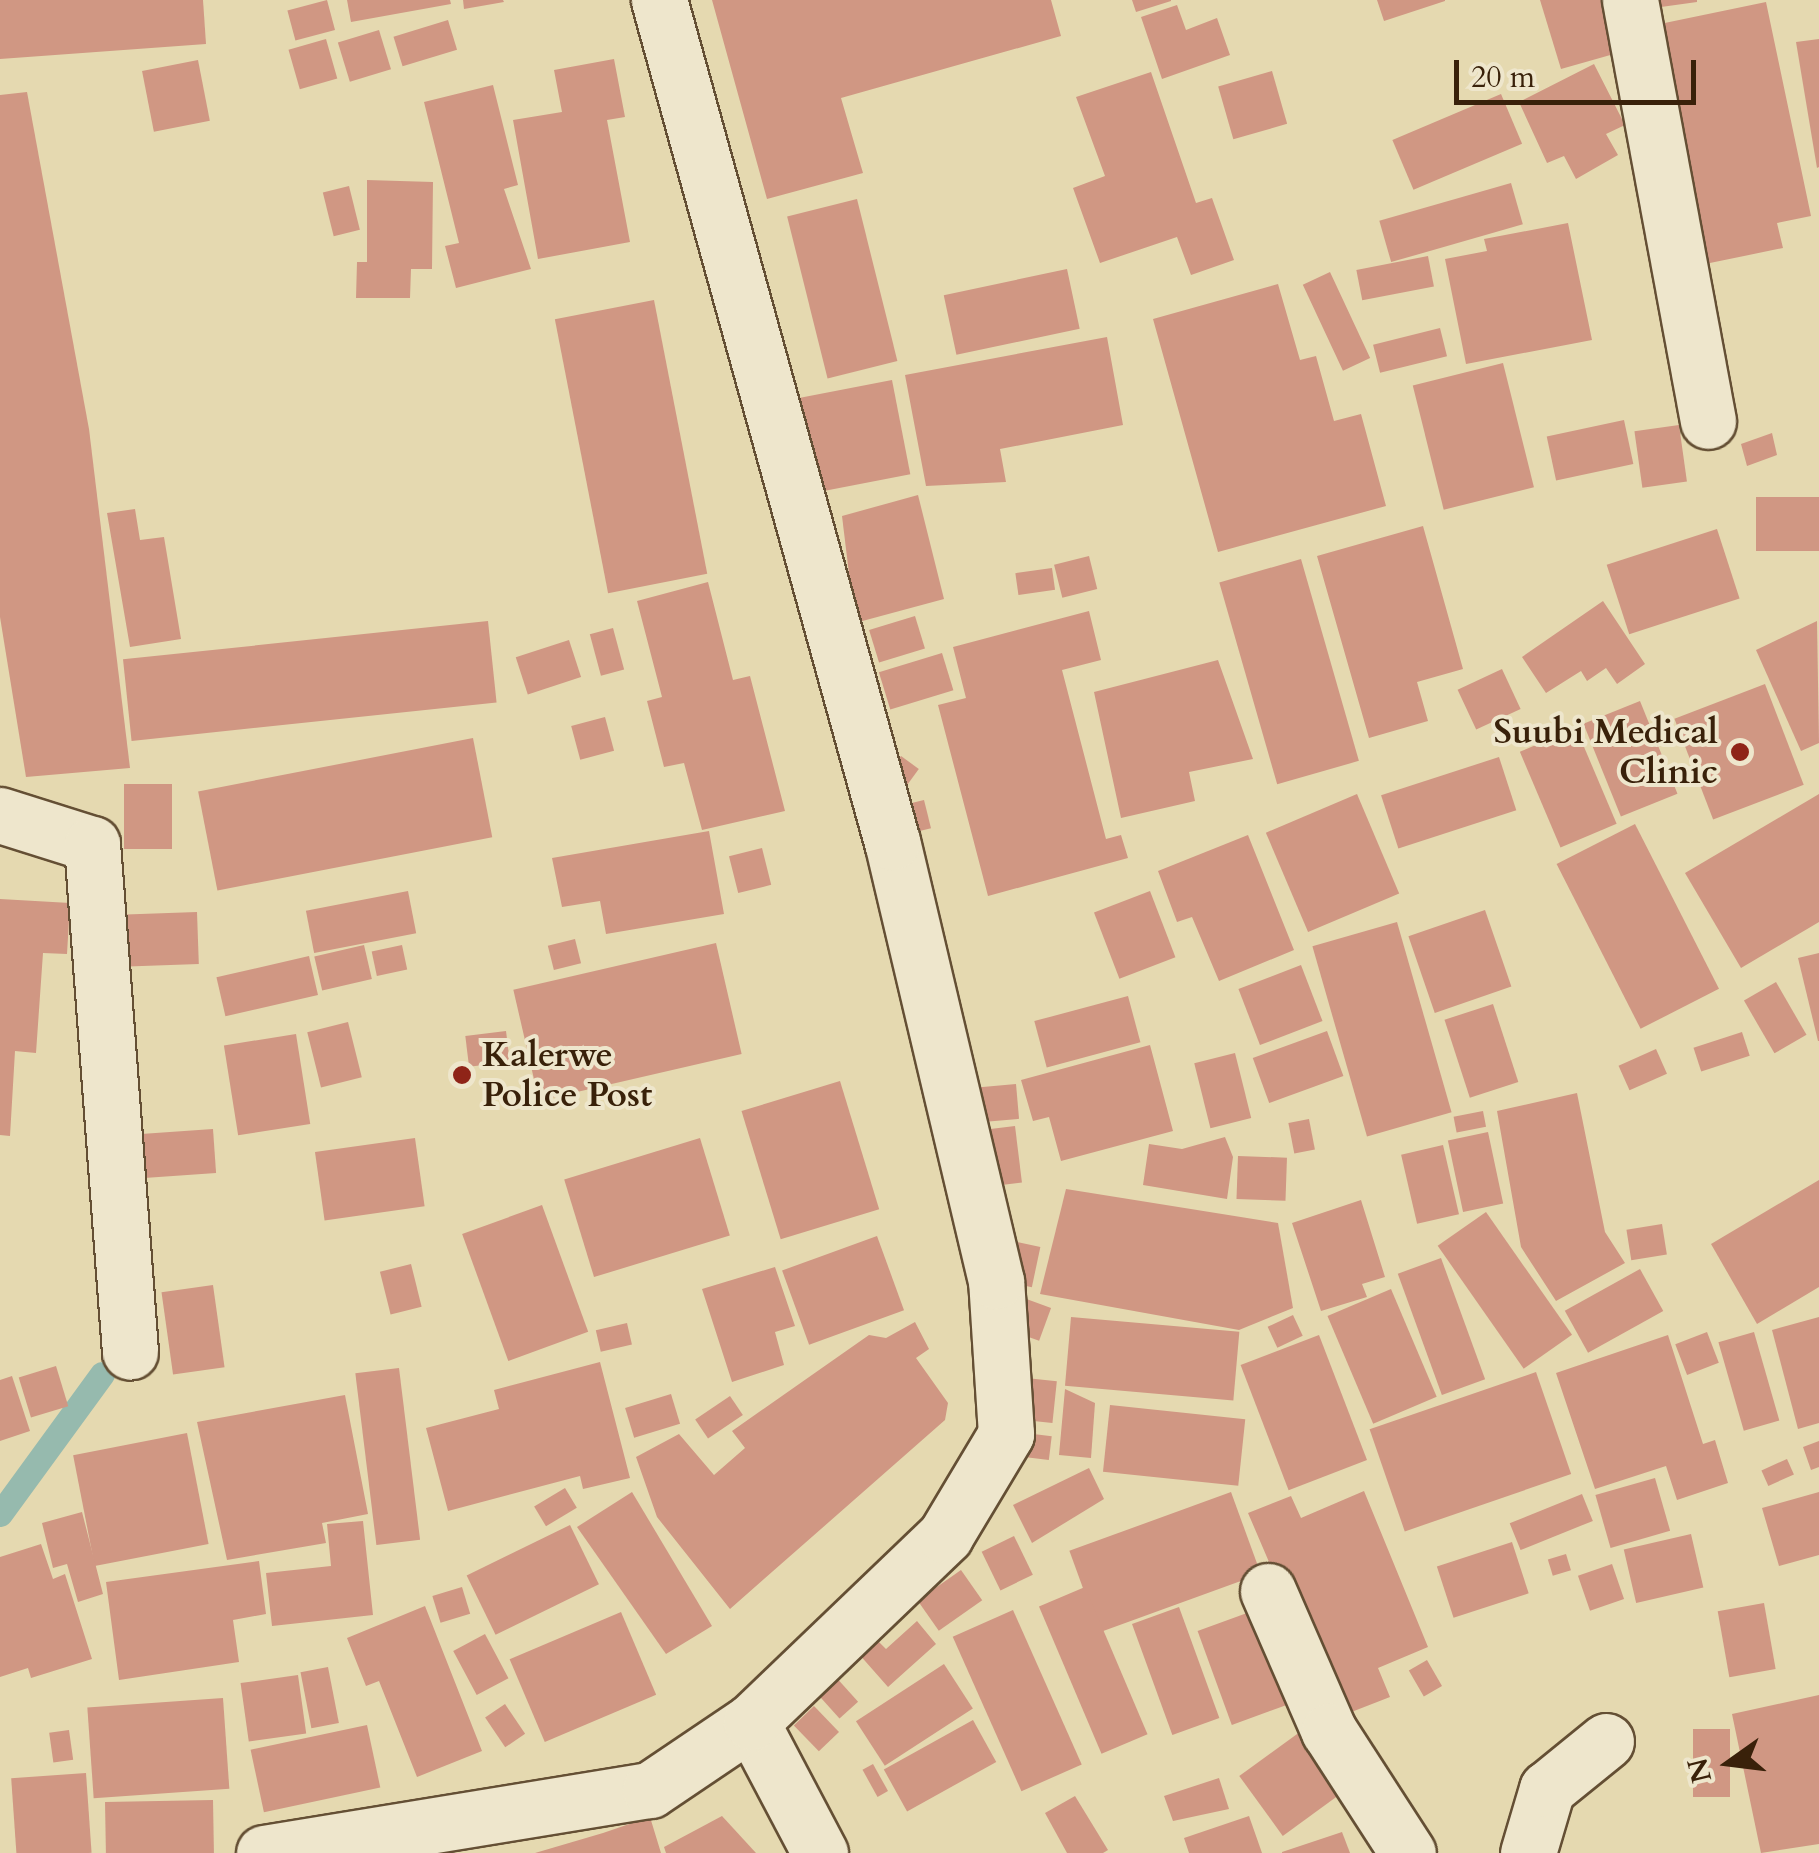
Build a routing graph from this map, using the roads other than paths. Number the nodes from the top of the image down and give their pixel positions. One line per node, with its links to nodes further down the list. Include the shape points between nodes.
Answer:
1 (659, 0): 7 (street, via 892,842 996,1281 1006,1434 946,1536)
2 (1630, 0): 3 (street)
3 (1708, 422)
4 (0, 815): 5 (street, via 92,844)
5 (130, 1352)
6 (1268, 1591): 11 (street, via 1330,1731)
7 (751, 1722): 9 (street, via 650,1790); 10 (street)
8 (1606, 1741): 12 (street, via 1547,1789)
9 (264, 1853)
10 (820, 1853)
11 (1408, 1853)
12 (1528, 1853)

